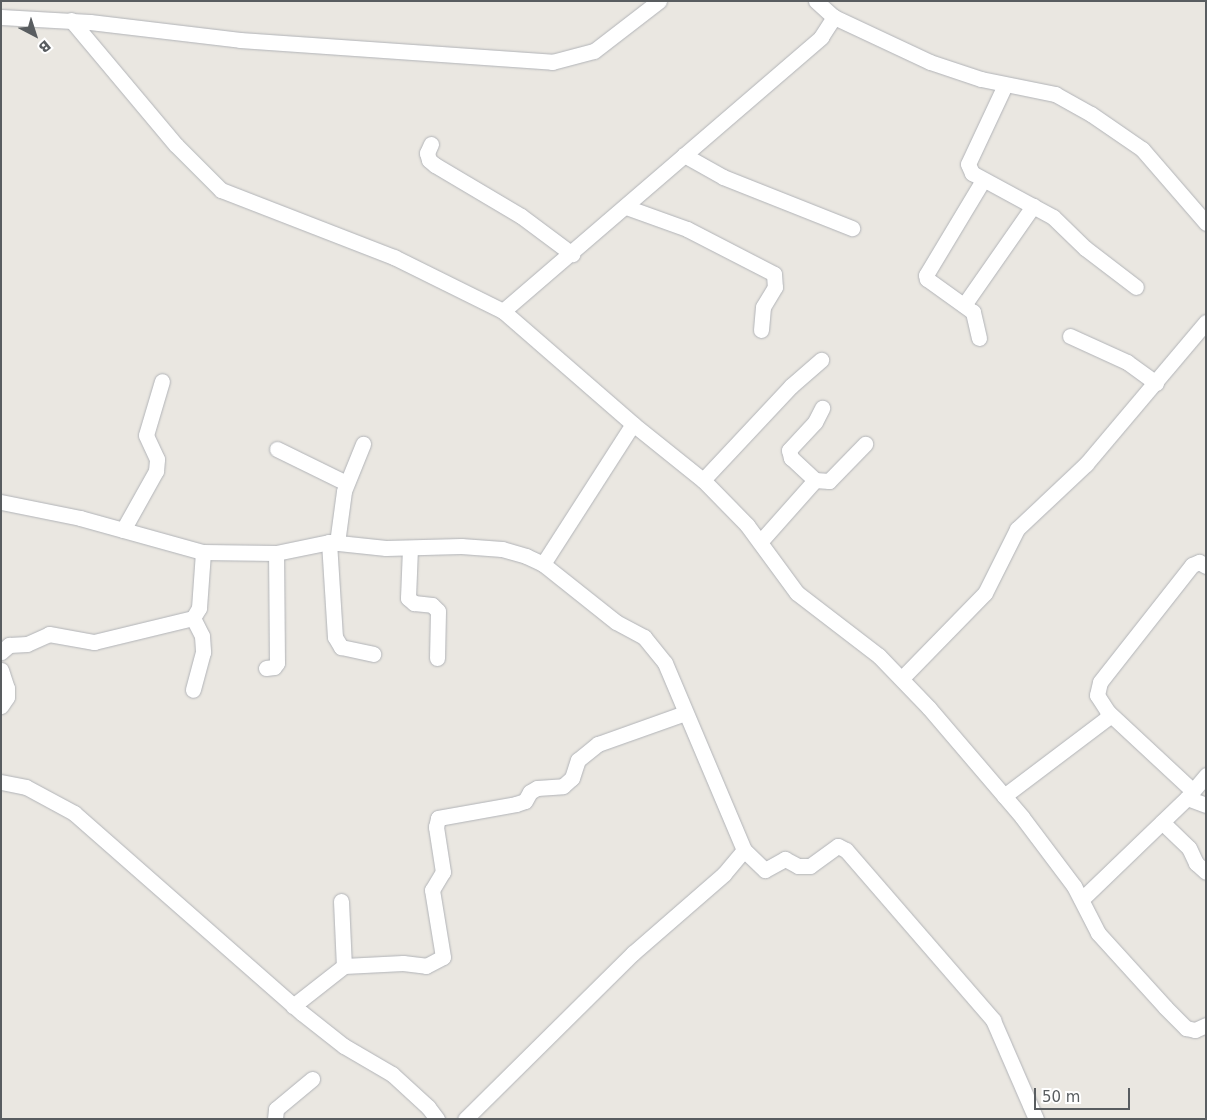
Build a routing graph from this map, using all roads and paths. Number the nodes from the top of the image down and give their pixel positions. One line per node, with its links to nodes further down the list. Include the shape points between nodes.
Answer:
1 (659, 1): 5 (street, via 594,51 552,62 240,40)
2 (816, 1): 4 (street)
3 (1, 17): 5 (street)
4 (834, 17): 6 (street, via 930,62); 8 (street, via 821,37)
5 (71, 20): 17 (street, via 176,145 221,190 394,257)
6 (1005, 85): 9 (street, via 968,164 972,173); 12 (street, via 1055,94 1121,131 1142,149)
7 (431, 144): 14 (street, via 428,160 521,216)
8 (684, 154): 11 (street); 13 (street, via 723,177)
9 (983, 180): 10 (street); 16 (street, via 926,275 927,279)
10 (1034, 206): 15 (street, via 1063,225 1085,248); 16 (street)
11 (626, 207): 14 (street); 19 (street, via 686,229 774,274 775,287 763,307)
12 (1206, 223)
13 (852, 228)
14 (572, 254): 17 (street)
15 (1136, 287)
16 (964, 305): 21 (street, via 973,312)
17 (503, 310): 26 (street)
18 (1206, 322): 24 (street)
19 (761, 330)
20 (1070, 336): 24 (street, via 1127,362)
21 (979, 338)
22 (821, 360): 30 (street, via 791,386)
23 (162, 382): 34 (street, via 146,435 157,459 156,471)
24 (1156, 383): 48 (street, via 1086,464 1017,529 1007,543 985,593)
25 (822, 408): 31 (street, via 815,422 789,450 792,458)
26 (633, 424): 30 (street); 40 (street)
27 (363, 444): 32 (street)
28 (865, 444): 31 (street, via 829,481)
29 (277, 450): 32 (street)
30 (703, 480): 35 (street)
31 (815, 480): 35 (street)
32 (346, 484): 36 (street)
33 (1, 502): 34 (street)
34 (124, 530): 38 (street)
35 (760, 542): 48 (street, via 797,593)
36 (333, 543): 37 (street); 39 (street); 44 (street, via 335,637 341,647)
37 (410, 548): 40 (street, via 461,546 502,549); 45 (street, via 408,598 414,603 432,605 438,611)
38 (203, 552): 39 (street); 42 (street, via 199,608)
39 (276, 553): 46 (street, via 276,663 274,667)
40 (543, 564): 52 (street, via 616,622 633,629 657,651)
41 (1206, 566): 51 (street, via 1199,562 1192,565 1100,682 1097,695)
42 (193, 618): 43 (street, via 94,642 49,634 27,644 9,645); 49 (street, via 202,636 203,652)
43 (1, 652)
44 (373, 654)
45 (437, 658)
46 (266, 668)
47 (1, 670): 50 (street, via 7,697)
48 (903, 677): 56 (street)
49 (193, 690)
50 (1, 706)
51 (1108, 712): 55 (street); 56 (street, via 1099,727)
52 (685, 713): 59 (street); 63 (street, via 598,744 578,760 572,778 563,786 537,788 525,801 516,804 438,818 436,827 443,872 432,890 443,957 426,966 403,963)
53 (1206, 775): 55 (street)
54 (1, 782): 64 (street, via 33,790 74,813)
55 (1190, 795): 57 (street); 58 (street)
56 (1004, 796): 61 (street)
57 (1206, 805)
58 (1162, 822): 60 (street, via 1189,848 1196,863); 61 (street)
59 (744, 850): 69 (street, via 724,874 633,954); 70 (street, via 765,870 785,859 798,866 810,866 838,846 846,850 993,1020)
60 (1206, 872)
61 (1083, 898): 65 (street, via 1098,934 1165,1007 1186,1028 1195,1030)
62 (341, 901): 63 (street)
63 (344, 966): 64 (street)
64 (293, 1006): 68 (street, via 344,1046 392,1074 428,1107)
65 (1206, 1025)
66 (312, 1078): 67 (street, via 276,1109)
67 (275, 1119)
68 (436, 1119)
69 (465, 1119)
70 (1036, 1119)

